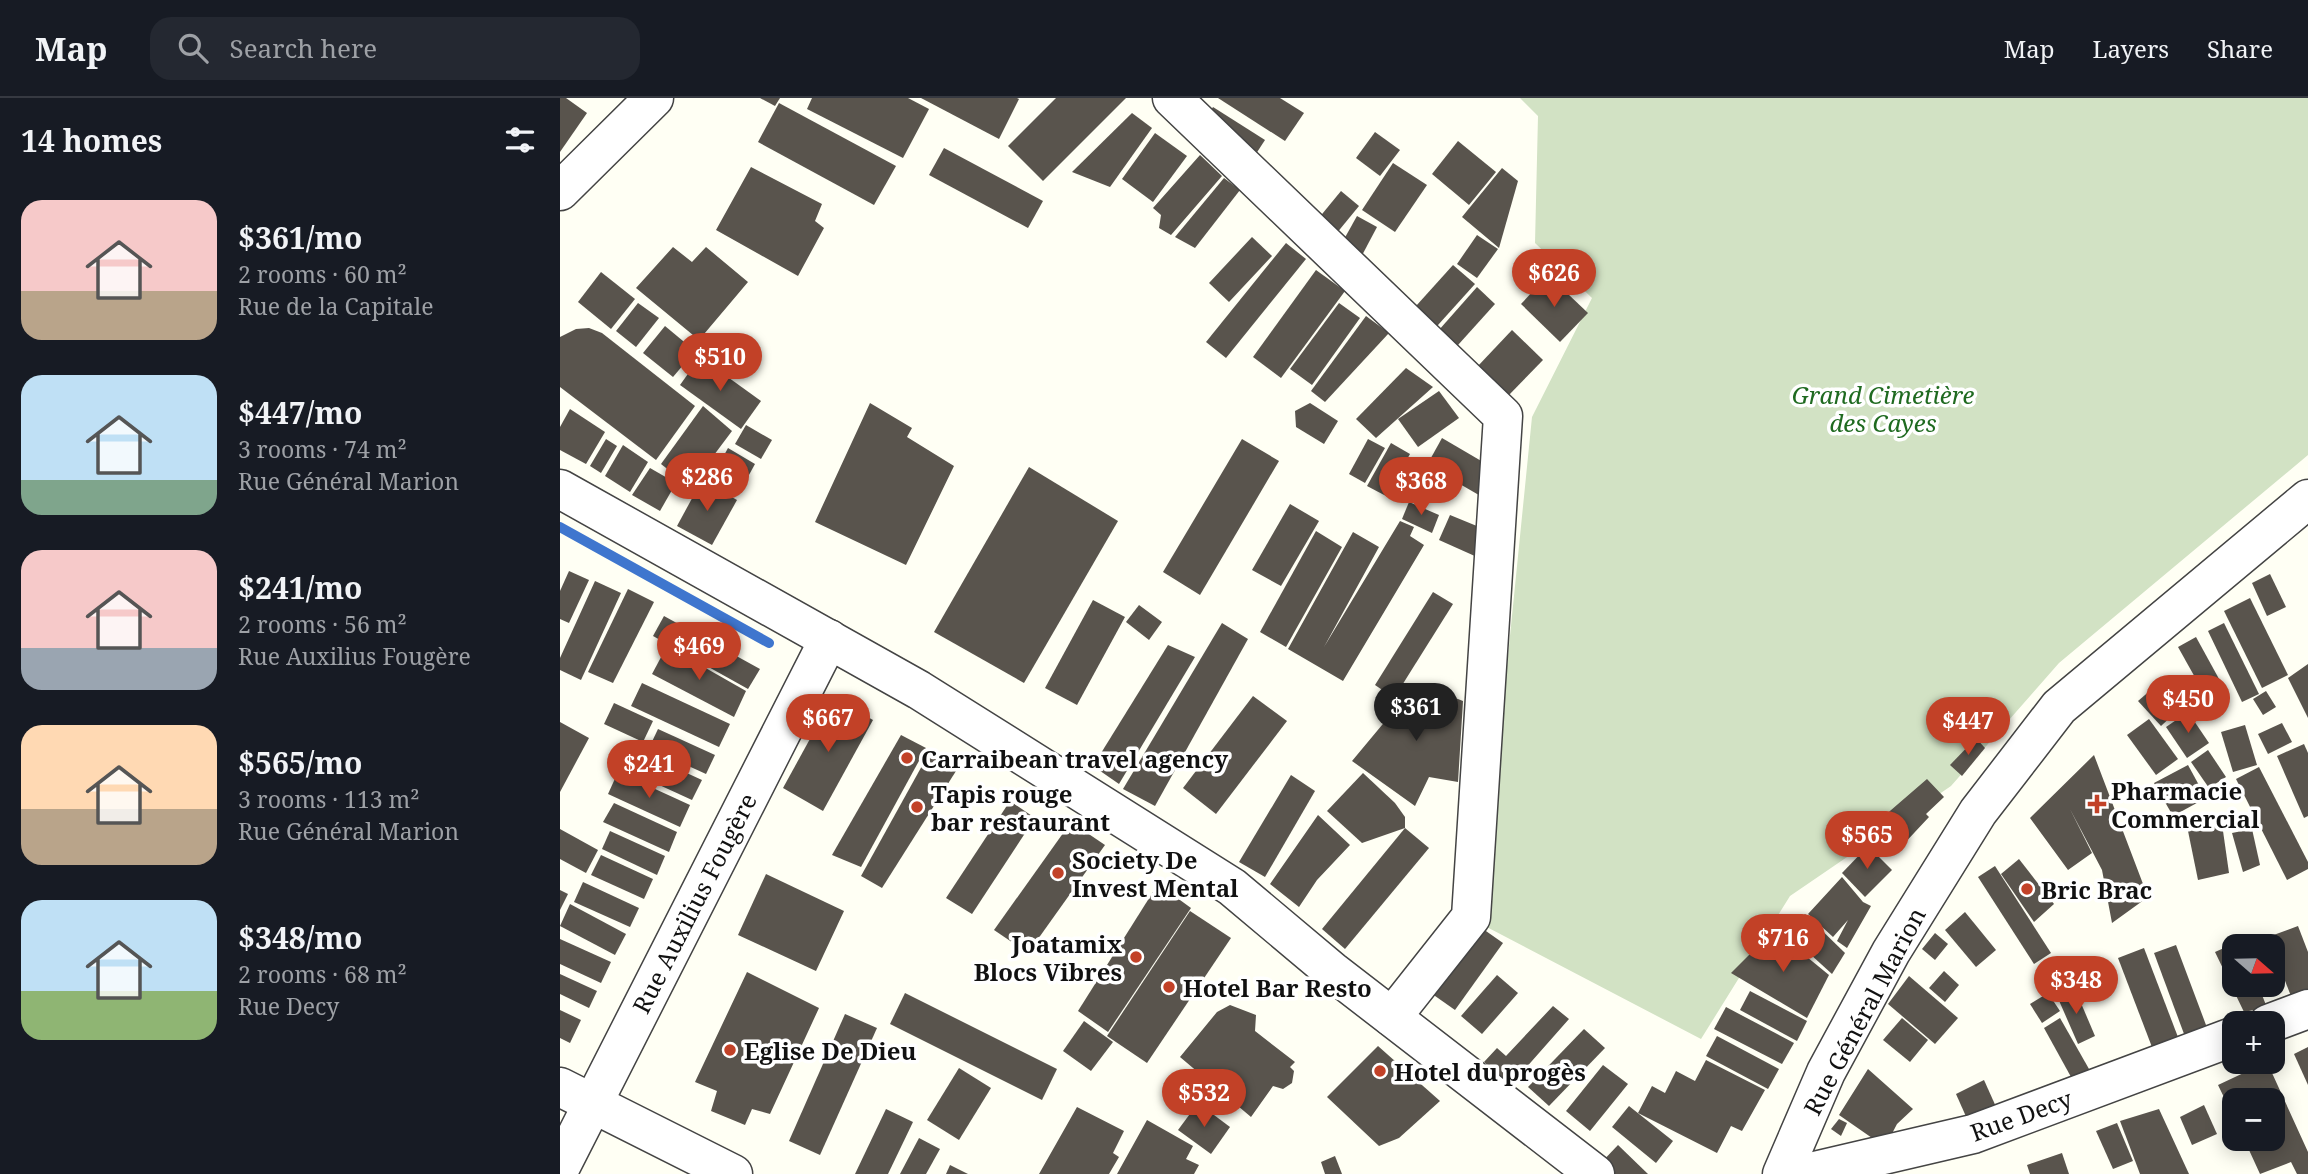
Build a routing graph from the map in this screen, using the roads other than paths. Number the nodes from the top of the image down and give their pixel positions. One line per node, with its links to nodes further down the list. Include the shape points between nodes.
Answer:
1 (654, 98): 3 (street)
2 (1172, 98): 8 (street, via 1503,416 1471,917)
3 (560, 191)
4 (560, 489): 6 (street)
5 (2308, 499): 15 (street, Rue Général Marion, via 2051,717 1978,812 1891,952 1826,1072)
6 (829, 639): 8 (street, via 1025,754 1232,887); 11 (street, Rue Auxilius Fougère)
7 (2308, 1009): 9 (street)
8 (1392, 1017): 14 (street)
9 (2285, 1018)
10 (2222, 1041): 16 (street, Rue Decy, via 1973,1134)
11 (577, 1094): 12 (street, Rue Auxilius Fougère); 13 (street)
12 (560, 1168)
13 (733, 1174)
14 (1595, 1174)
15 (1782, 1174)
16 (1802, 1174)

